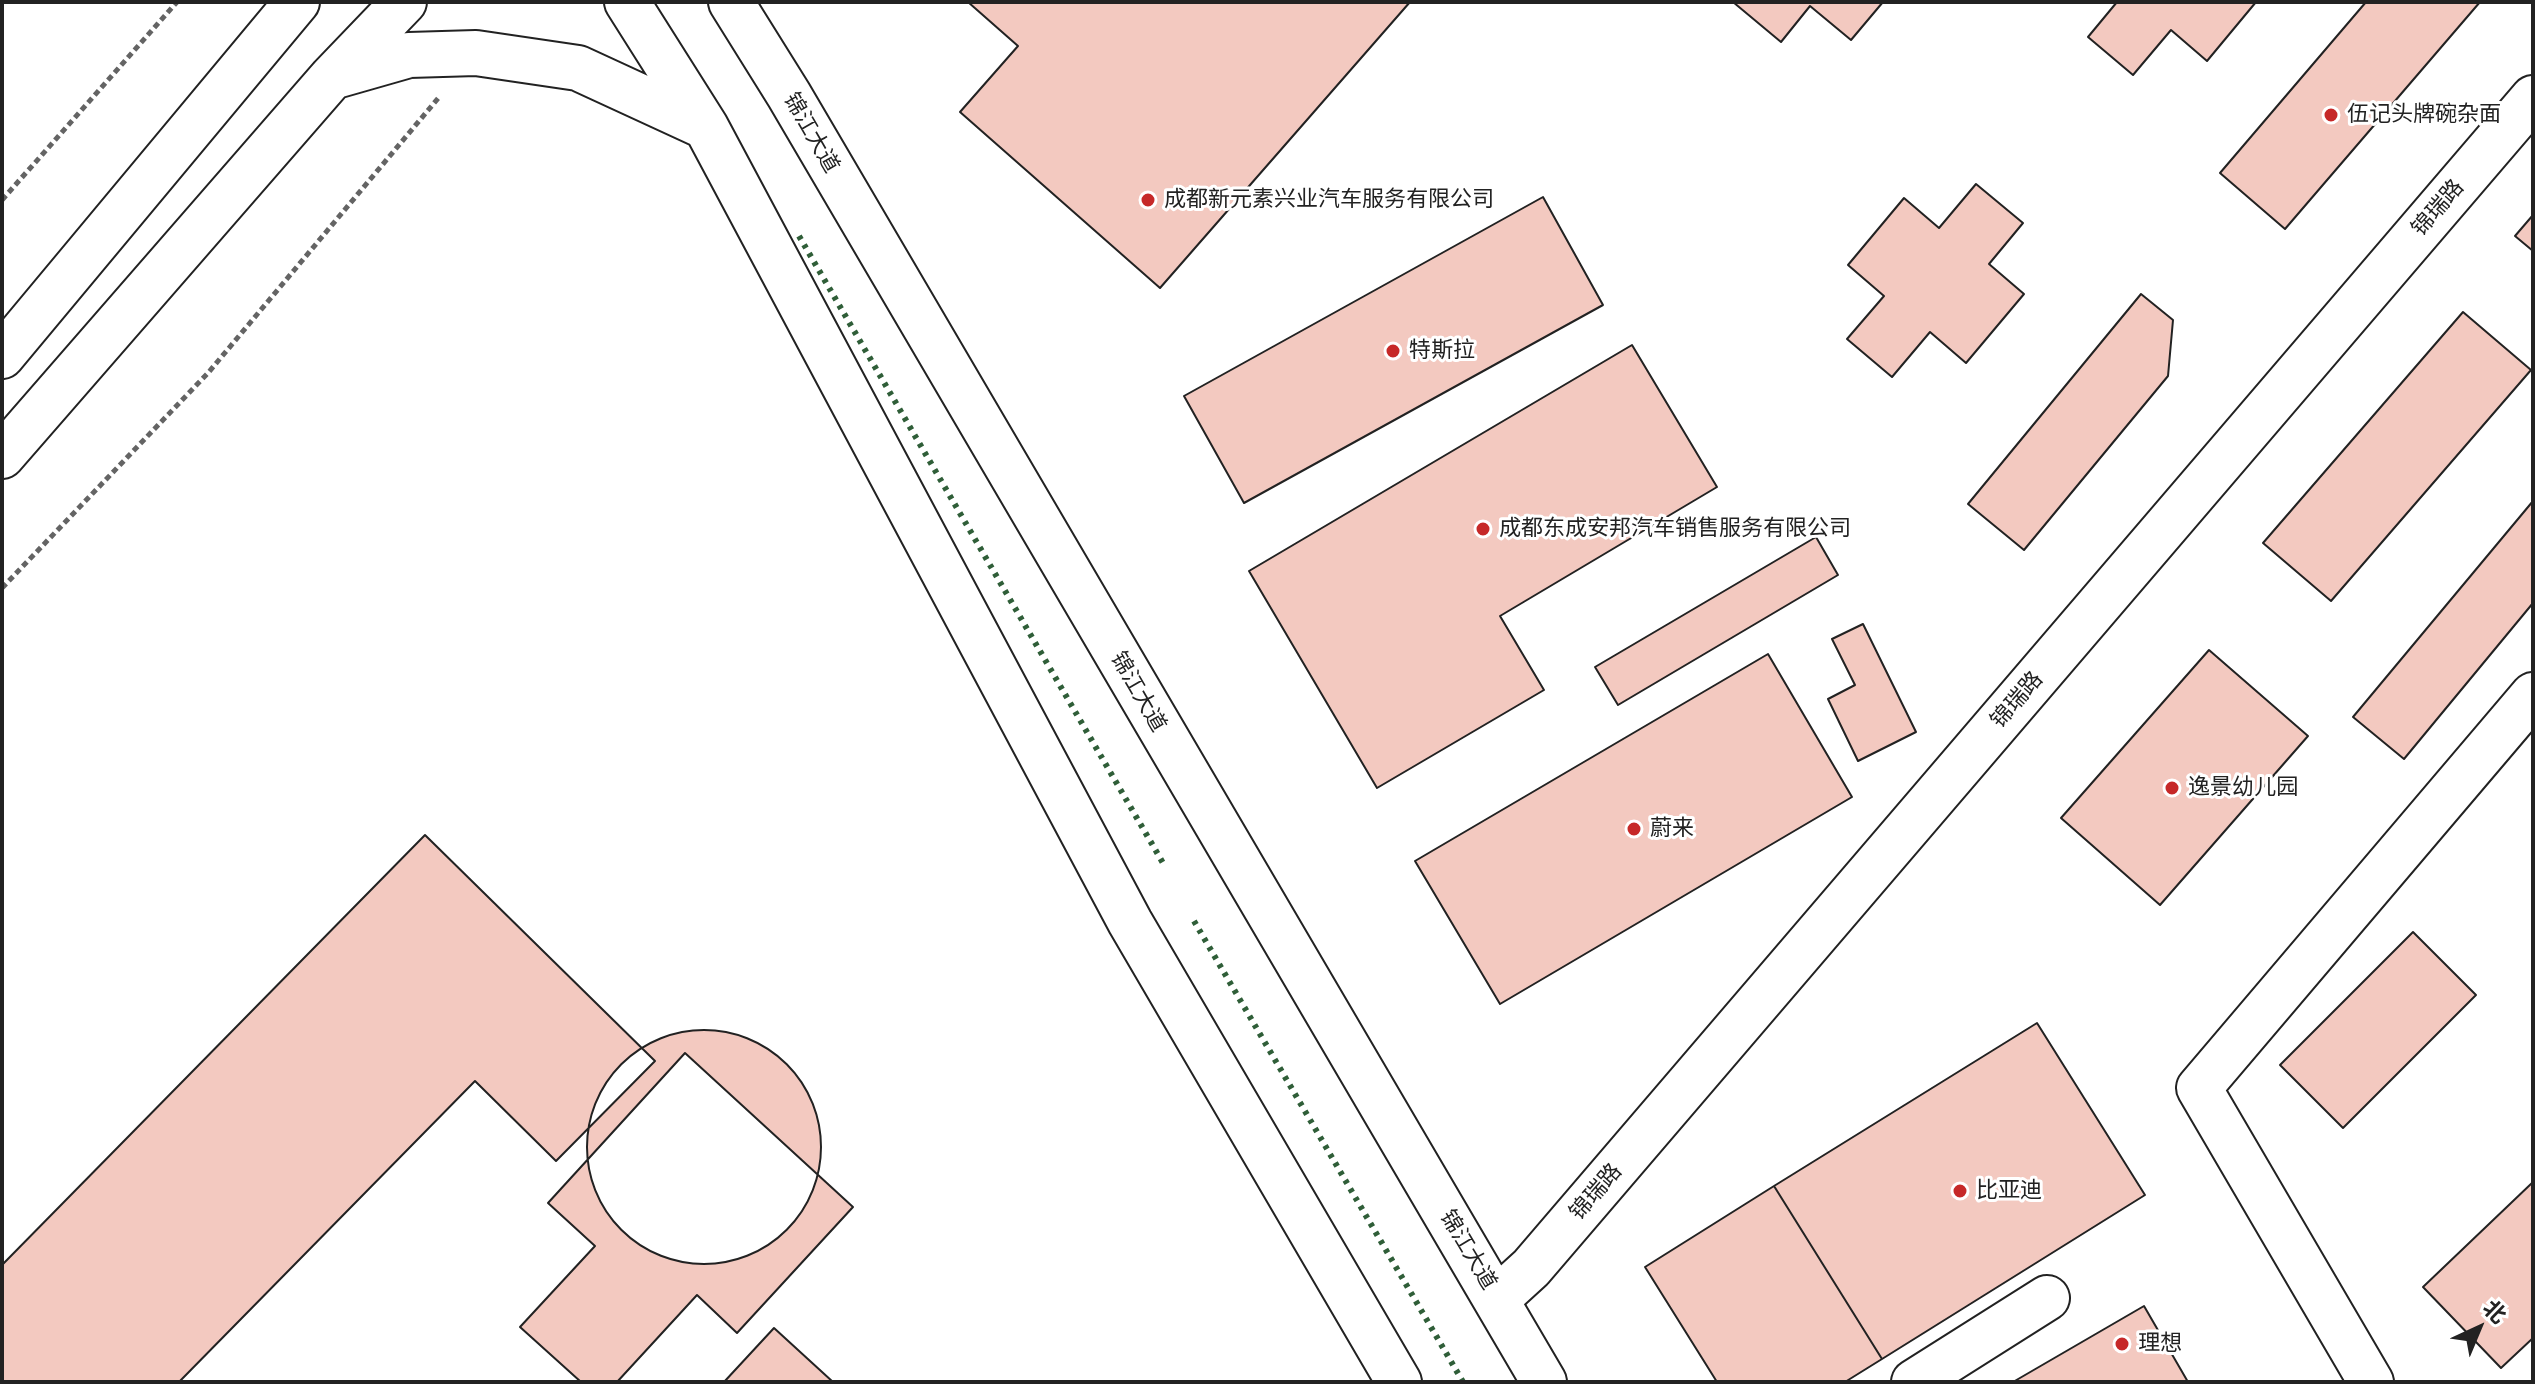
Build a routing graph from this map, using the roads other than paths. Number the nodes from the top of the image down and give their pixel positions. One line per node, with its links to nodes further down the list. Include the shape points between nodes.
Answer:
1 (297, 2): 10 (main road)
2 (404, 2): 6 (main road)
3 (627, 2): 9 (main road)
4 (731, 2): 7 (main road, 锦江大道)
5 (751, 2): 7 (main road)
6 (332, 77): 9 (main road, via 409,55 476,53 578,68); 11 (main road)
7 (789, 95): 14 (main road, 锦江大道)
8 (2533, 98): 14 (main road, 锦瑞路, via 1531,1268)
9 (706, 127): 15 (main road, via 1130,922)
10 (2, 356)
11 (2, 456)
12 (2533, 695): 18 (main road, via 2199,1088)
13 (2047, 1298): 17 (main road)
14 (1497, 1299): 16 (main road, 锦江大道)
15 (1399, 1382)
16 (1544, 1382)
17 (1914, 1382)
18 (2371, 1382)

